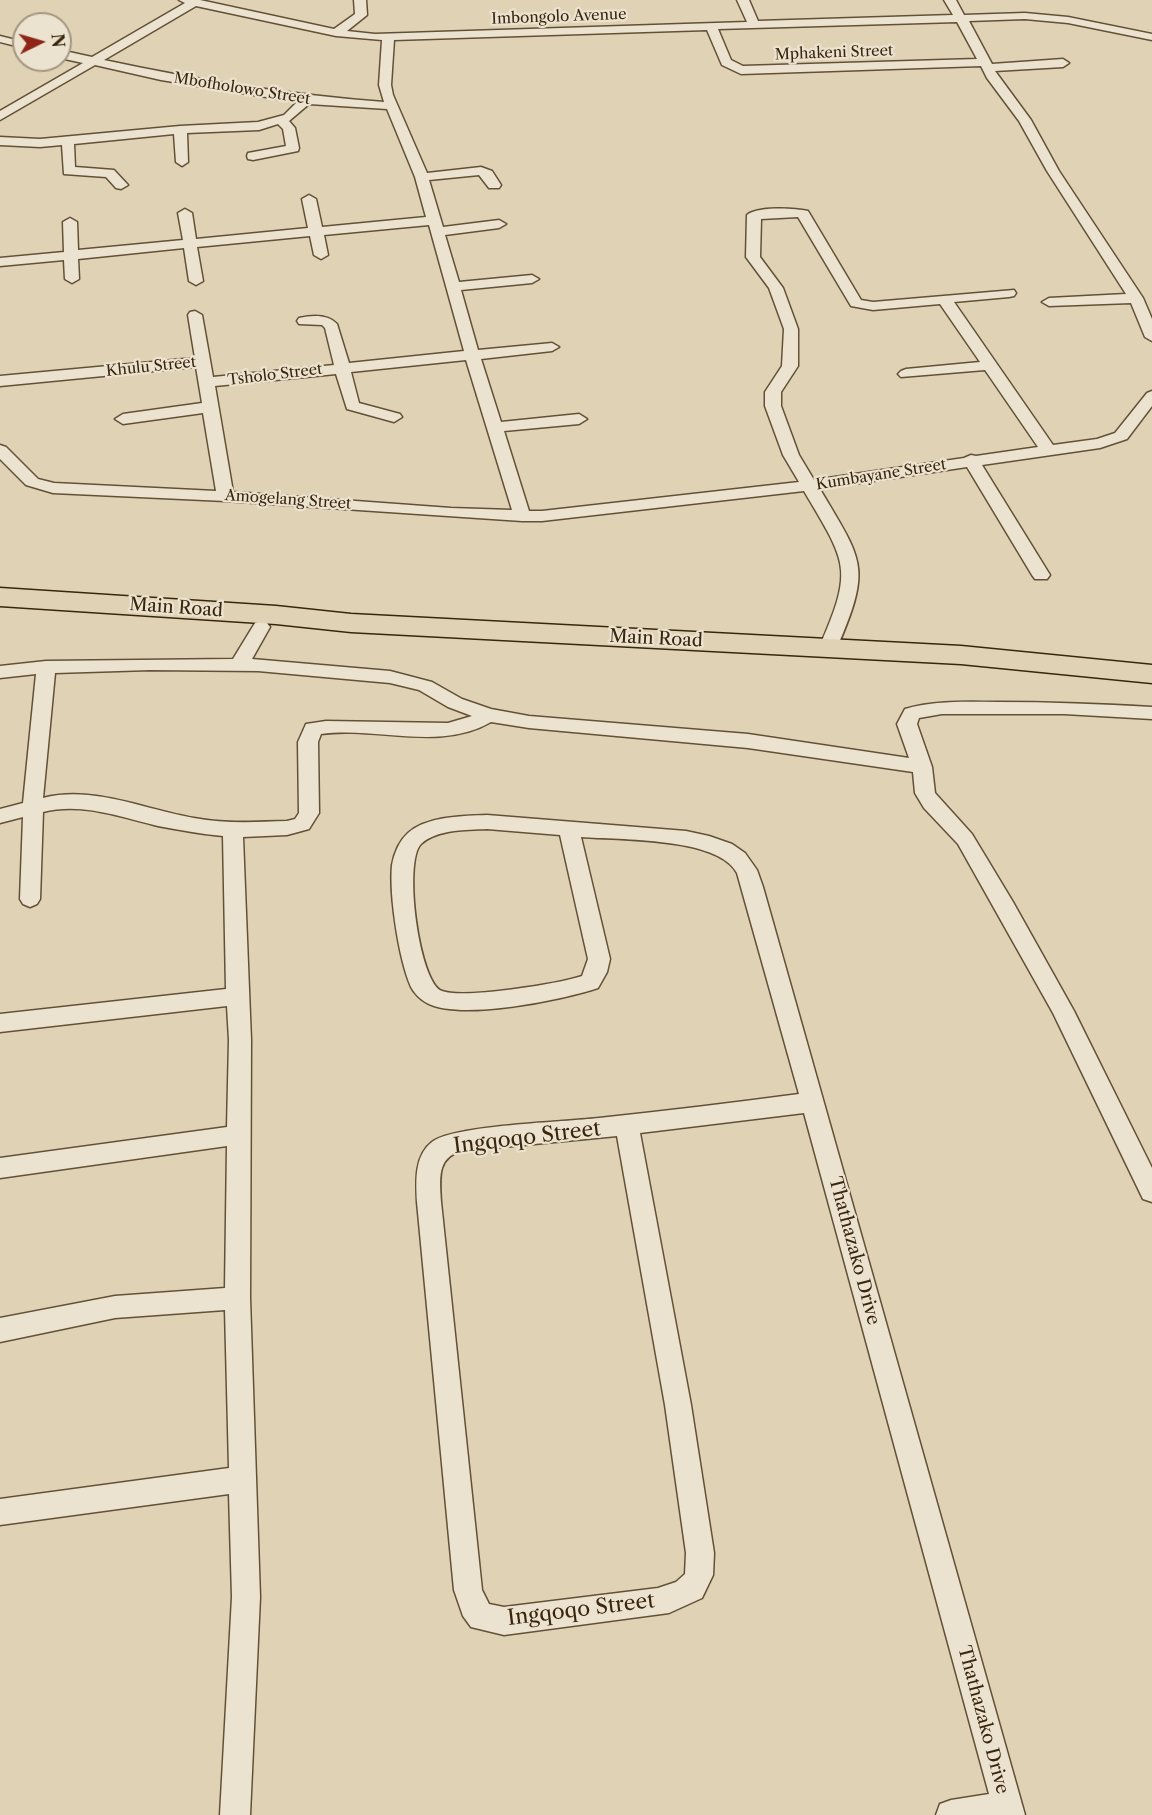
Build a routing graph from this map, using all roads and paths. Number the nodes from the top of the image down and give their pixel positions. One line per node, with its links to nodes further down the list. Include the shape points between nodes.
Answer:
1 (360, 0): 8 (street, via 362,15)
2 (743, 0): 6 (street)
3 (950, 0): 5 (street)
4 (190, 1): 8 (street, Imbongolo Avenue); 12 (street)
5 (962, 17): 6 (street, Imbongolo Avenue); 10 (street, Imbongolo Avenue, via 1054,17); 14 (street)
6 (754, 24): 7 (street, Imbongolo Avenue)
7 (711, 26): 9 (street, Imbongolo Avenue); 14 (street, Mphakeni Street, via 726,62 741,70)
8 (336, 33): 9 (street, Imbongolo Avenue)
9 (388, 37): 16 (street, via 385,85)
10 (1152, 37)
11 (72, 57): 12 (street, Mbofholowo Street)
12 (94, 62): 15 (street, Mbofholowo Street); 17 (street)
13 (1063, 63): 14 (street)
14 (986, 65): 42 (street, via 1025,120 1053,171)
15 (306, 100): 16 (street, Mbofholowo Street); 18 (street)
16 (390, 106): 24 (street)
17 (0, 115)
18 (282, 121): 19 (street, via 249,127); 22 (street, via 289,128 293,148)
19 (180, 130): 20 (street); 23 (street)
20 (68, 140): 21 (street); 25 (street, via 69,171 109,174)
21 (0, 141)
22 (252, 156)
23 (182, 162)
24 (422, 177): 26 (street, via 481,171); 31 (street)
25 (121, 185)
26 (494, 185)
27 (309, 200): 32 (street)
28 (185, 213): 33 (street)
29 (70, 222): 34 (street)
30 (499, 224): 31 (street)
31 (436, 226): 32 (street); 40 (street)
32 (316, 231): 33 (street); 35 (street)
33 (190, 242): 34 (street); 39 (street)
34 (72, 254): 36 (street); 37 (street)
35 (321, 255)
36 (0, 262)
37 (72, 279)
38 (532, 279): 40 (street)
39 (196, 281)
40 (453, 287): 49 (street)
41 (1009, 293): 43 (street)
42 (1136, 298): 44 (street); 47 (street)
43 (944, 299): 51 (street); 65 (street, via 873,306 856,303 803,214 754,215 752,253 776,288 790,324 790,366 773,392 773,406 791,455)
44 (1049, 302)
45 (195, 315): 50 (street)
46 (304, 321): 52 (street, Tsholo Street, via 329,323)
47 (1152, 337)
48 (552, 347): 49 (street)
49 (472, 354): 52 (street, Tsholo Street); 61 (street)
50 (203, 362): 54 (street, Khulu Street); 55 (street, Khulu Street)
51 (990, 365): 53 (street); 63 (street)
52 (342, 367): 55 (street, Tsholo Street); 58 (street, Tsholo Street, via 352,406)
53 (906, 374)
54 (0, 381)
55 (208, 382): 57 (street, Khulu Street)
56 (1152, 396): 63 (street, Kumbayane Street, via 1121,436)
57 (210, 407): 59 (street); 66 (street, Khulu Street)
58 (394, 417)
59 (123, 419)
60 (579, 419): 61 (street)
61 (495, 427): 68 (street)
62 (0, 450): 66 (street, Amogelang Street, via 40,486)
63 (1048, 450): 64 (street, Kumbayane Street)
64 (971, 460): 65 (street, Kumbayane Street); 69 (street)
65 (808, 486): 67 (street, Kumbayane Street); 74 (street, via 845,546 852,571 850,595)
66 (225, 496): 68 (street, Amogelang Street)
67 (589, 511): 68 (street, Amogelang Street)
68 (522, 516)
69 (1041, 575)
70 (0, 597): 72 (main road, Main Road)
71 (0, 617): 73 (main road, Main Road)
72 (351, 623): 73 (main road, Main Road); 74 (main road, Main Road)
73 (261, 627): 77 (street)
74 (828, 648): 75 (main road, Main Road)
75 (961, 655): 76 (main road, Main Road); 80 (main road, Main Road)
76 (1152, 655)
77 (238, 665): 78 (street); 82 (street, via 390,677 425,686)
78 (46, 667): 79 (street); 84 (street)
79 (0, 672)
80 (1152, 674)
81 (1152, 713): 83 (street, via 942,708 912,713 907,724)
82 (488, 715): 83 (street, via 572,727 748,741); 87 (street, via 471,725 448,729 313,729 308,742 309,813 302,824)
83 (922, 767): 95 (street, via 925,794 965,839 1006,908 1063,1011)
84 (32, 808): 85 (street); 87 (street, via 82,802); 88 (street)
85 (0, 816)
86 (569, 829): 86 (street, Thathazako Drive, via 460,823 438,827 414,838 405,851 402,887 416,963 422,985 430,995 462,1000 557,992 590,982 599,959); 91 (street, Thathazako Drive, via 686,838 713,844 743,864 753,887)
87 (233, 830): 89 (street)
88 (30, 898)
89 (237, 996): 90 (street); 93 (street)
90 (0, 1023)
91 (813, 1102): 92 (street, Ingqoqo Street); 100 (street, Thathazako Drive)
92 (627, 1126): 92 (street, Ingqoqo Street, via 459,1142 440,1149 432,1161 429,1202 468,1590 482,1617 504,1621 658,1602 682,1596 697,1583 700,1553 678,1406)
93 (239, 1135): 94 (street); 96 (street)
94 (0, 1168)
95 (1152, 1192)
96 (237, 1298): 97 (street, via 115,1307); 98 (street)
97 (0, 1330)
98 (242, 1479): 99 (street); 101 (street, via 246,1597)
99 (0, 1512)
100 (1008, 1811): 102 (street)
101 (235, 1815)
102 (951, 1815)

